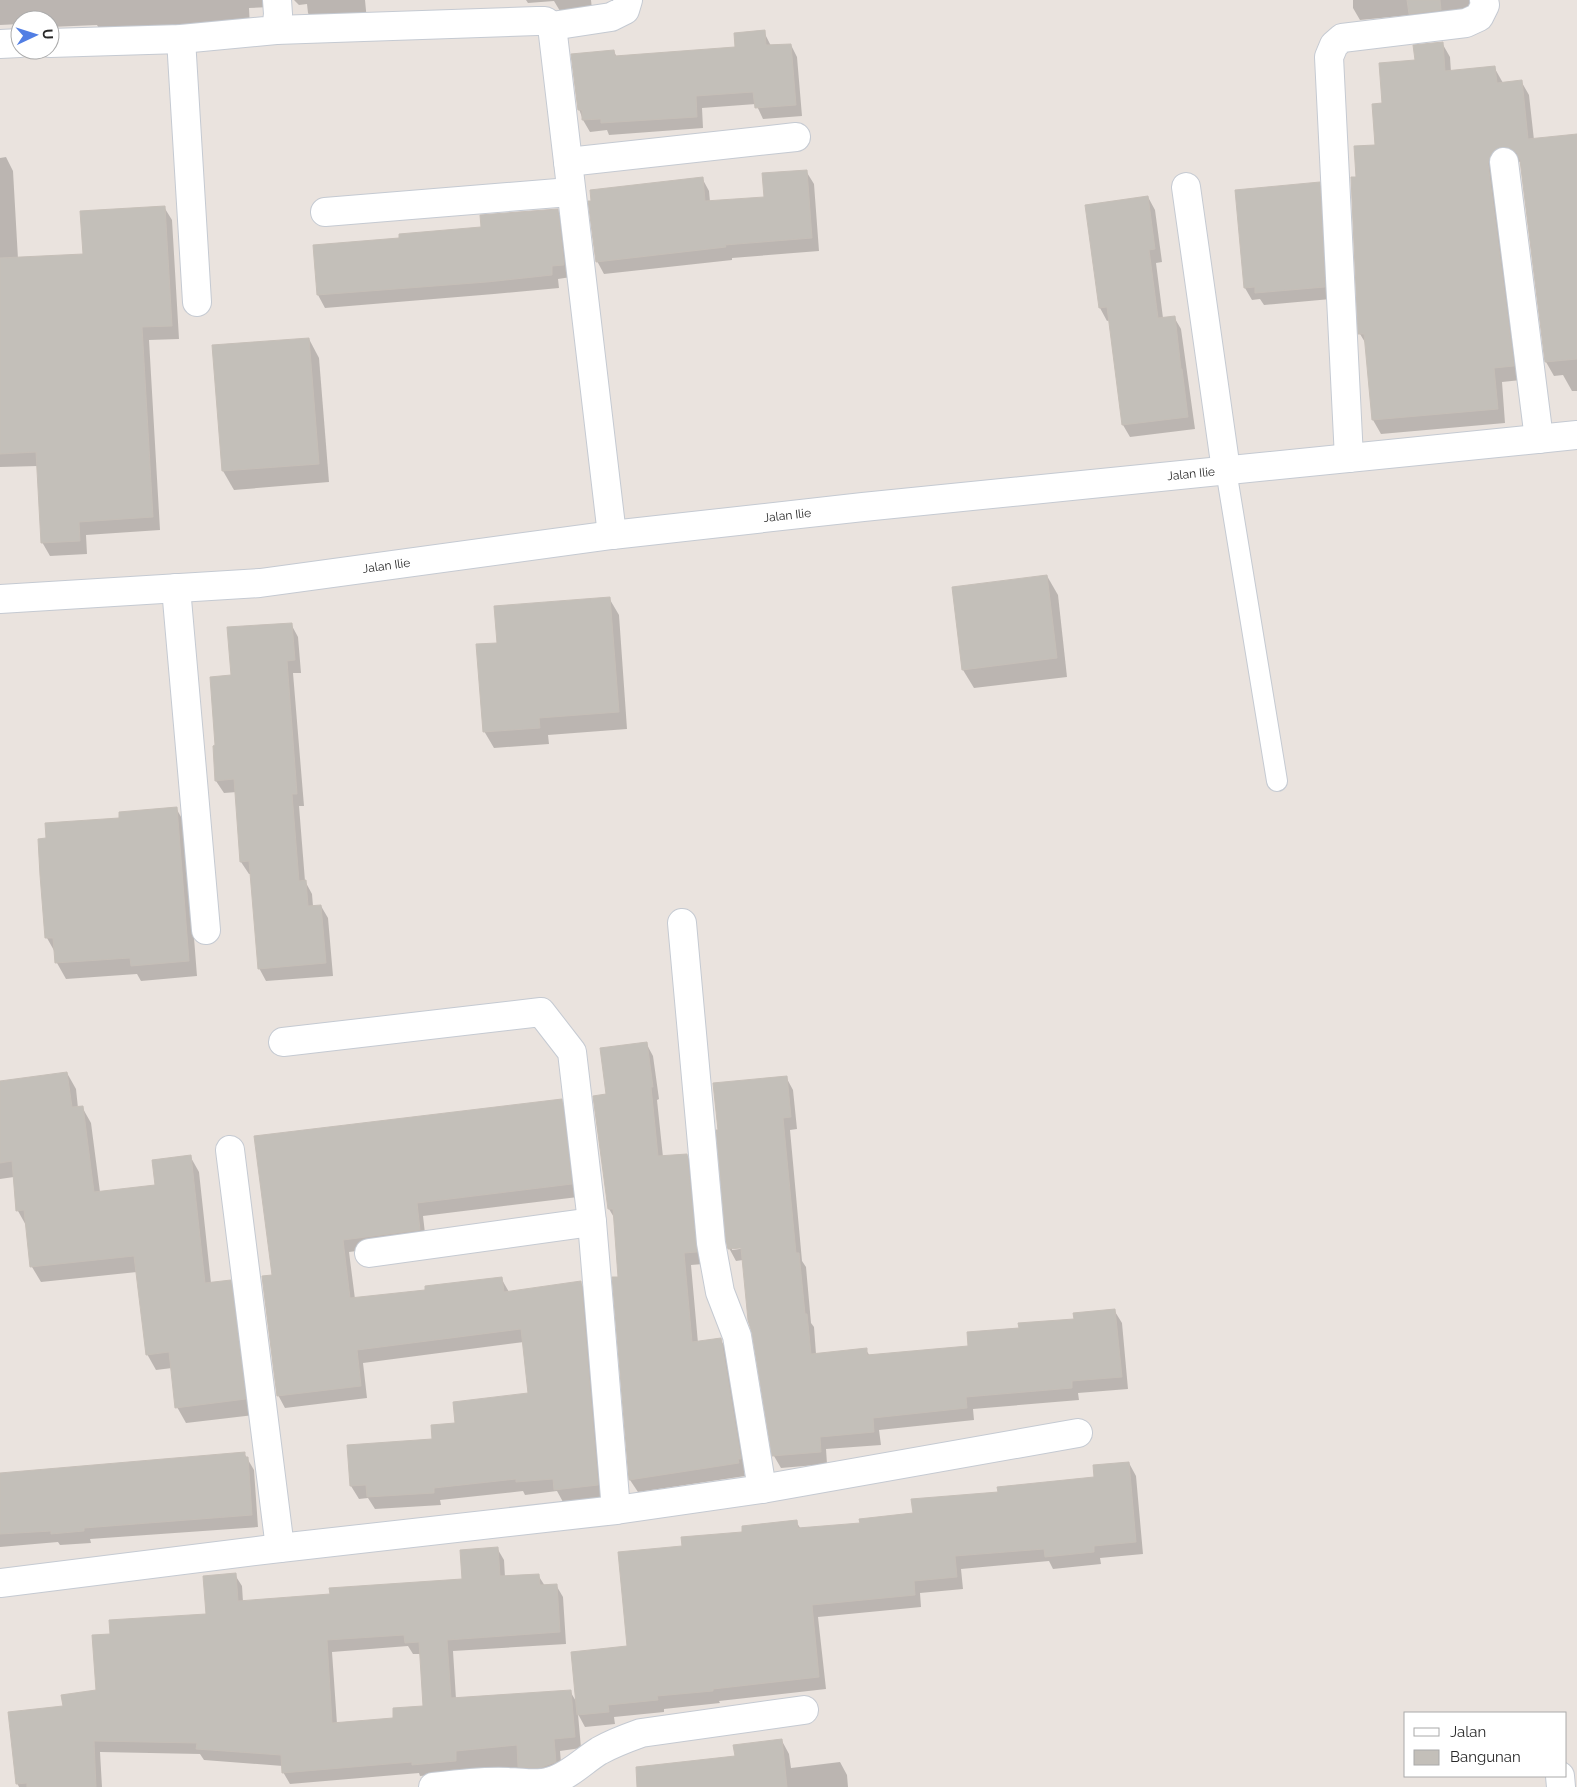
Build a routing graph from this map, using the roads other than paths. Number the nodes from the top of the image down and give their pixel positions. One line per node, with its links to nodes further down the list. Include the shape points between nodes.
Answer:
1 (277, 0): 5 (street)
2 (628, 0): 4 (street, via 625,10 611,17)
3 (1484, 0): 17 (street, via 1479,17 1466,23 1342,38 1334,45 1329,57)
4 (552, 26): 5 (street, via 545,21 536,21); 9 (street)
5 (276, 30): 6 (street)
6 (181, 39): 7 (street); 14 (street)
7 (60, 43)
8 (796, 137): 9 (street)
9 (568, 162): 12 (street)
10 (1504, 162): 16 (street)
11 (1186, 187): 18 (street)
12 (570, 192): 13 (street); 19 (street)
13 (325, 212)
14 (197, 302)
15 (1577, 435): 16 (street, Jalan Ilie)
16 (1539, 439): 17 (street, Jalan Ilie)
17 (1349, 458): 18 (street, Jalan Ilie)
18 (1226, 470): 19 (street, Jalan Ilie); 22 (lane)
19 (612, 535): 20 (street, Jalan Ilie, via 260,582)
20 (176, 588): 21 (street, Jalan Ilie); 24 (street)
21 (0, 599)
22 (1277, 782)
23 (682, 923): 30 (street, via 711,1243 720,1292 737,1336)
24 (206, 930)
25 (283, 1042): 27 (street, via 541,1012 572,1052)
26 (230, 1150): 32 (street)
27 (592, 1222): 28 (street); 31 (street)
28 (370, 1253)
29 (1078, 1433): 30 (street)
30 (762, 1489): 31 (street)
31 (616, 1510): 32 (street)
32 (280, 1548): 33 (street)
33 (0, 1583)
34 (804, 1710): 35 (street, via 641,1733 598,1752 563,1777 549,1782)
35 (433, 1787)

